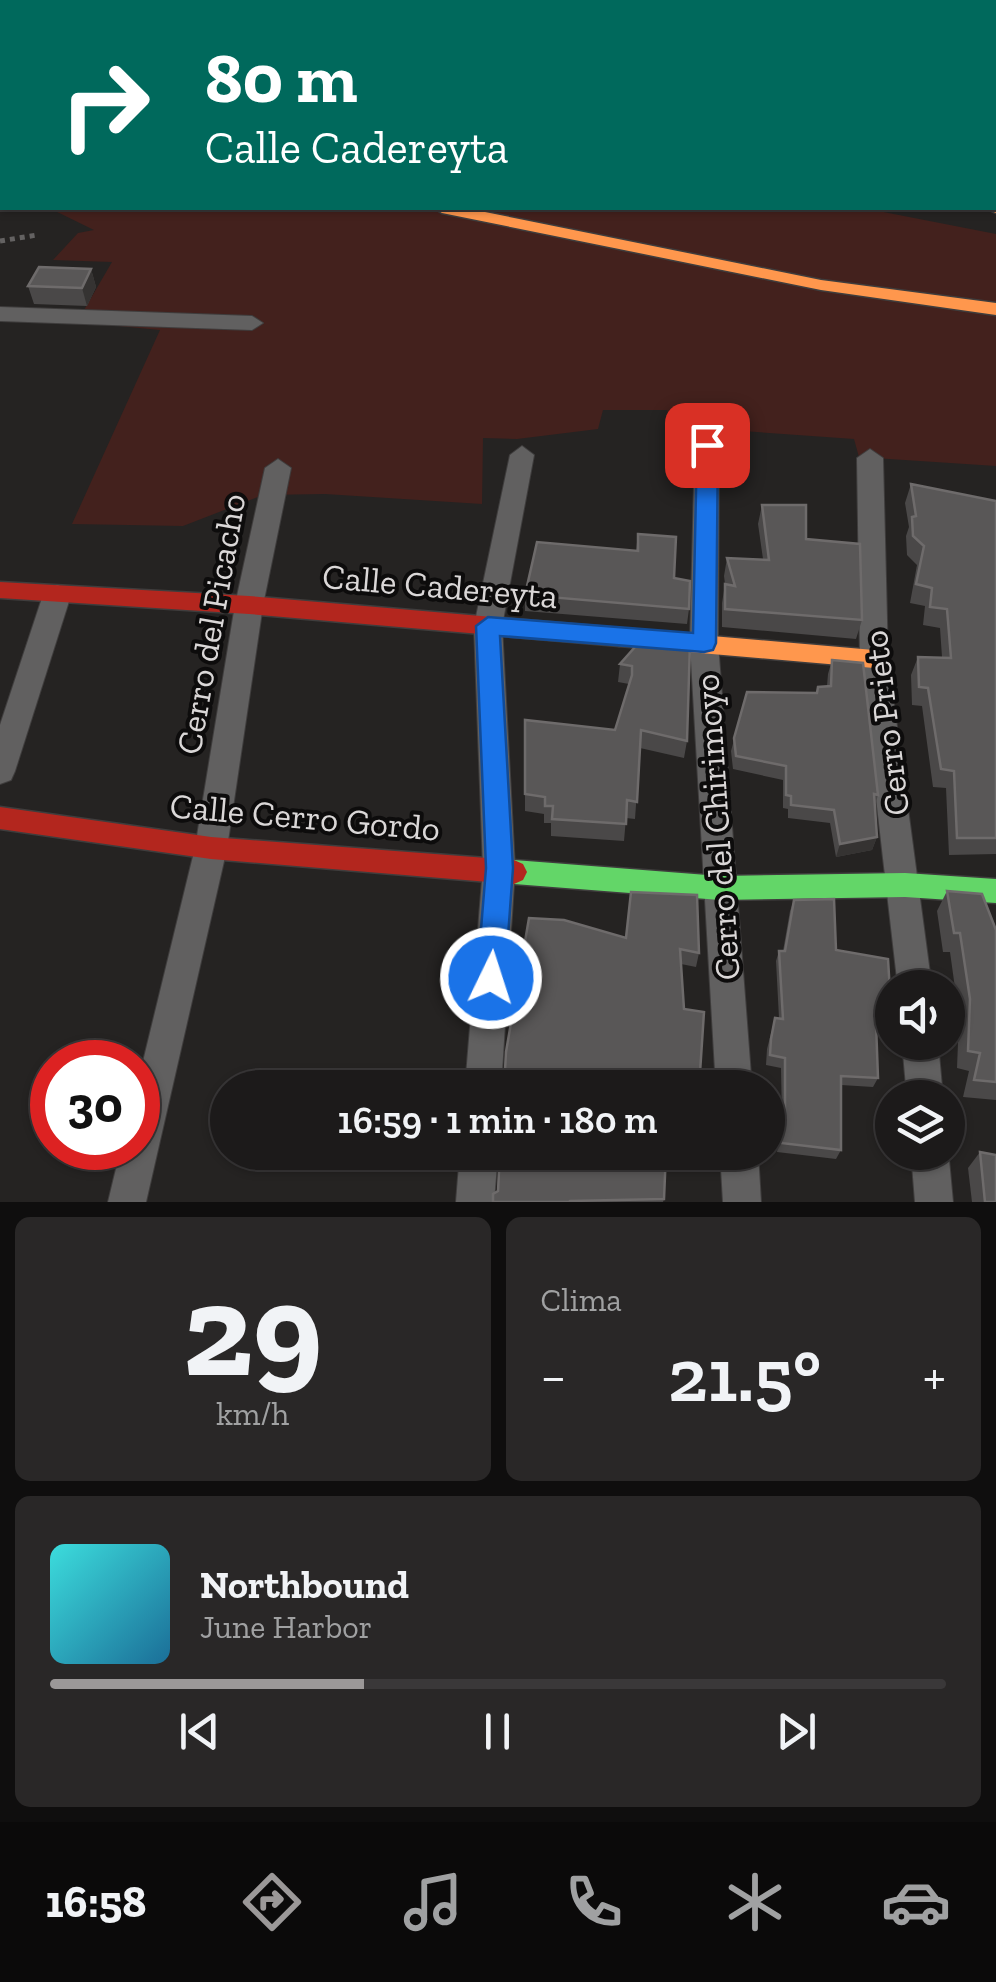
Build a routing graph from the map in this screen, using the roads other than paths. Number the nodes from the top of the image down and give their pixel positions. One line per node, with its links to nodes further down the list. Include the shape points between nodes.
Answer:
1 (451, 210): 2 (street, via 821,285)
2 (996, 308)
3 (0, 314): 4 (street)
4 (252, 323)
5 (707, 445): 13 (street, Cerro del Chirimoyo)
6 (522, 455): 12 (street)
7 (870, 458): 14 (street, Cerro Prieto)
8 (278, 468): 11 (street, Cerro del Picacho)
9 (0, 590): 10 (street, Calle Cadereyta)
10 (57, 595): 11 (street, Calle Cadereyta); 15 (street)
11 (249, 605): 12 (street, Calle Cadereyta); 17 (street, Cerro del Picacho)
12 (488, 626): 13 (street, Calle Cadereyta); 18 (street)
13 (704, 643): 14 (street, Calle Cadereyta); 20 (street, Cerro del Chirimoyo)
14 (874, 659): 19 (street, Cerro Prieto)
15 (0, 770)
16 (0, 818): 17 (street, Calle Cerro Gordo)
17 (211, 848): 18 (street, Calle Cerro Gordo); 28 (street, Cerro del Picacho)
18 (499, 868): 20 (street, Calle Cerro Gordo); 23 (street)
19 (905, 885): 20 (street, Calle Cerro Gordo); 21 (street, Calle Cerro Gordo); 22 (street, Cerro Prieto)
20 (720, 888): 24 (street, Cerro del Chirimoyo)
21 (996, 891)
22 (913, 970)
23 (485, 1070)
24 (733, 1070)
25 (478, 1170): 29 (street)
26 (740, 1170): 30 (street)
27 (931, 1170): 31 (street)
28 (127, 1202)
29 (475, 1202)
30 (742, 1202)
31 (934, 1202)

